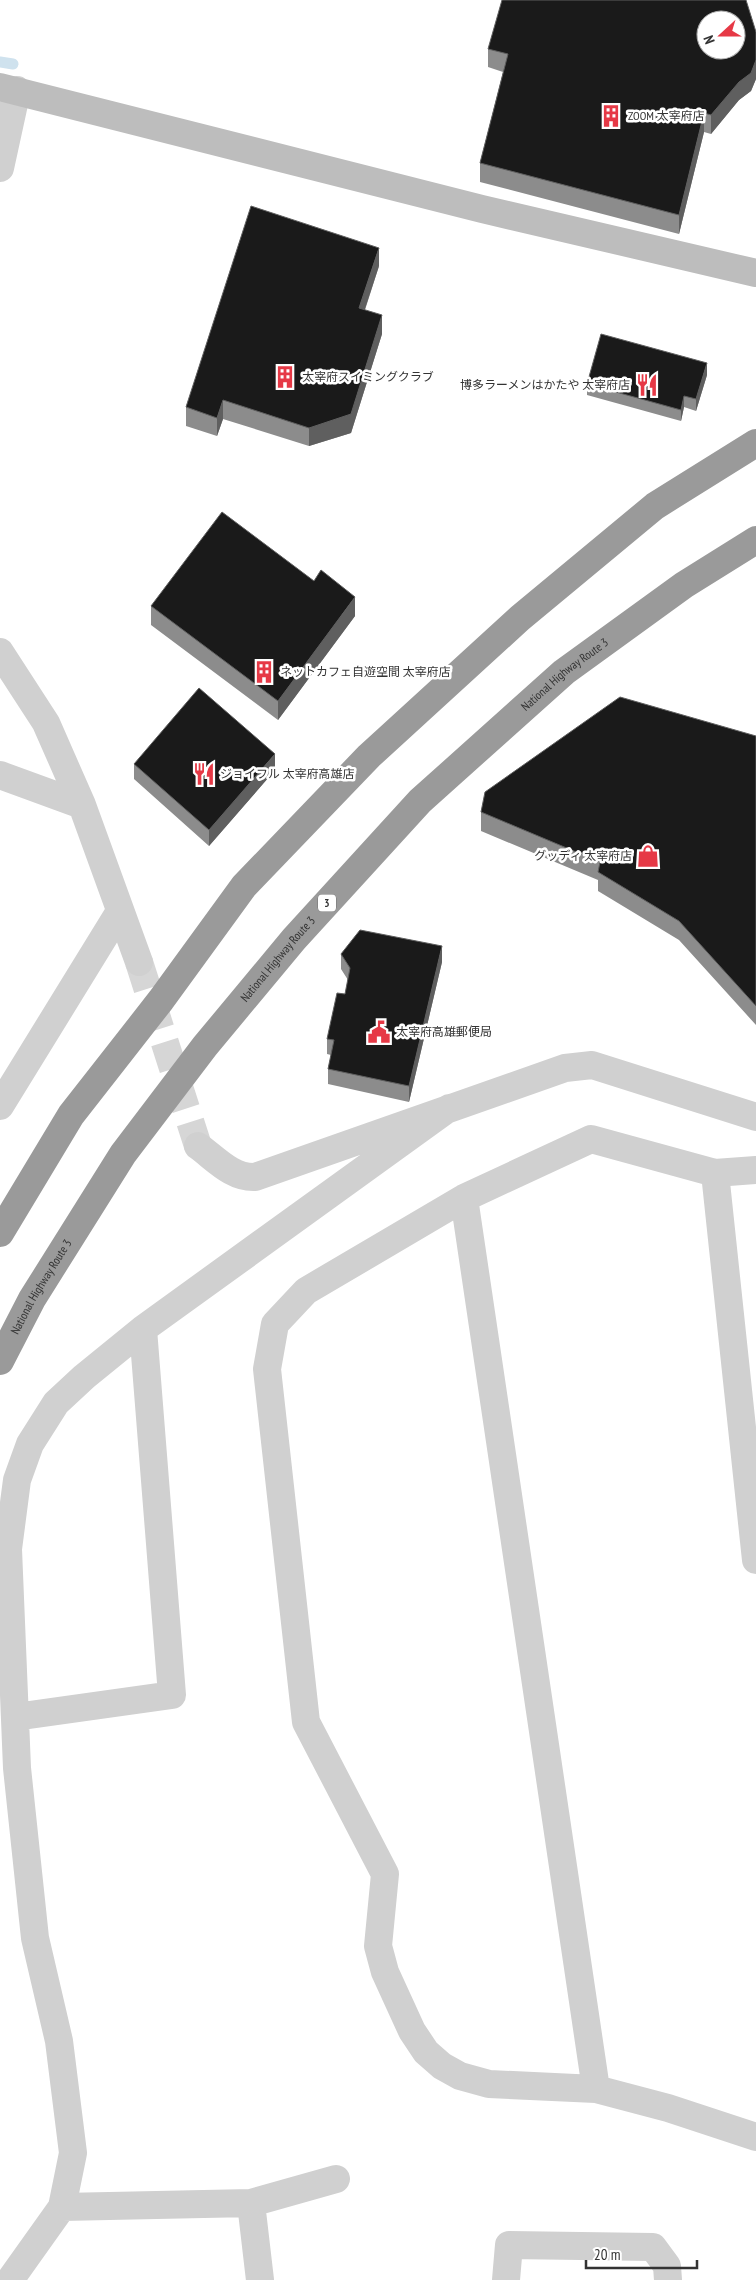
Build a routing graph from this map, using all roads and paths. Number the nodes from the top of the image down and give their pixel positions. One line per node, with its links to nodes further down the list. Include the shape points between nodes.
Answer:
1 (9, 88): 2 (street); 3 (street, via 473,207)
2 (0, 168)
3 (756, 273)
4 (756, 443): 18 (highway, via 655,506 520,618 369,756 244,886 71,1115)
5 (756, 540): 20 (highway, National Highway Route 3 / 3, via 684,585 564,672 420,801 294,939 205,1046 123,1154 32,1299)
6 (0, 652): 8 (street, via 46,723)
7 (0, 775): 8 (street)
8 (82, 804): 9 (street)
9 (120, 911): 10 (street); 11 (street)
10 (139, 962)
11 (0, 1106)
12 (449, 1108): 13 (street, via 565,1068 592,1065); 14 (street, via 255,1177 245,1178 236,1174); 19 (street)
13 (756, 1117)
14 (198, 1146)
15 (756, 1170): 16 (street)
16 (716, 1173): 17 (street, via 591,1139); 21 (street)
17 (464, 1198): 23 (street); 23 (street, via 306,1291 275,1324 267,1369 306,1722 385,1874 378,1946 398,2003 426,2052 460,2076 489,2084)
18 (0, 1233)
19 (143, 1329): 22 (street, via 56,1403 30,1444 17,1480 8,1550); 22 (street, via 172,1695)
20 (0, 1361)
21 (756, 1560)
22 (15, 1716): 27 (street, via 17,1768 36,1938 59,2041 73,2154)
23 (596, 2089): 24 (street)
24 (756, 2137)
25 (336, 2179): 26 (street)
26 (251, 2203): 27 (street); 29 (street)
27 (62, 2207): 28 (street)
28 (10, 2280)
29 (260, 2280)
30 (506, 2280): 31 (street, via 509,2245 653,2247 667,2266)
31 (668, 2280)

